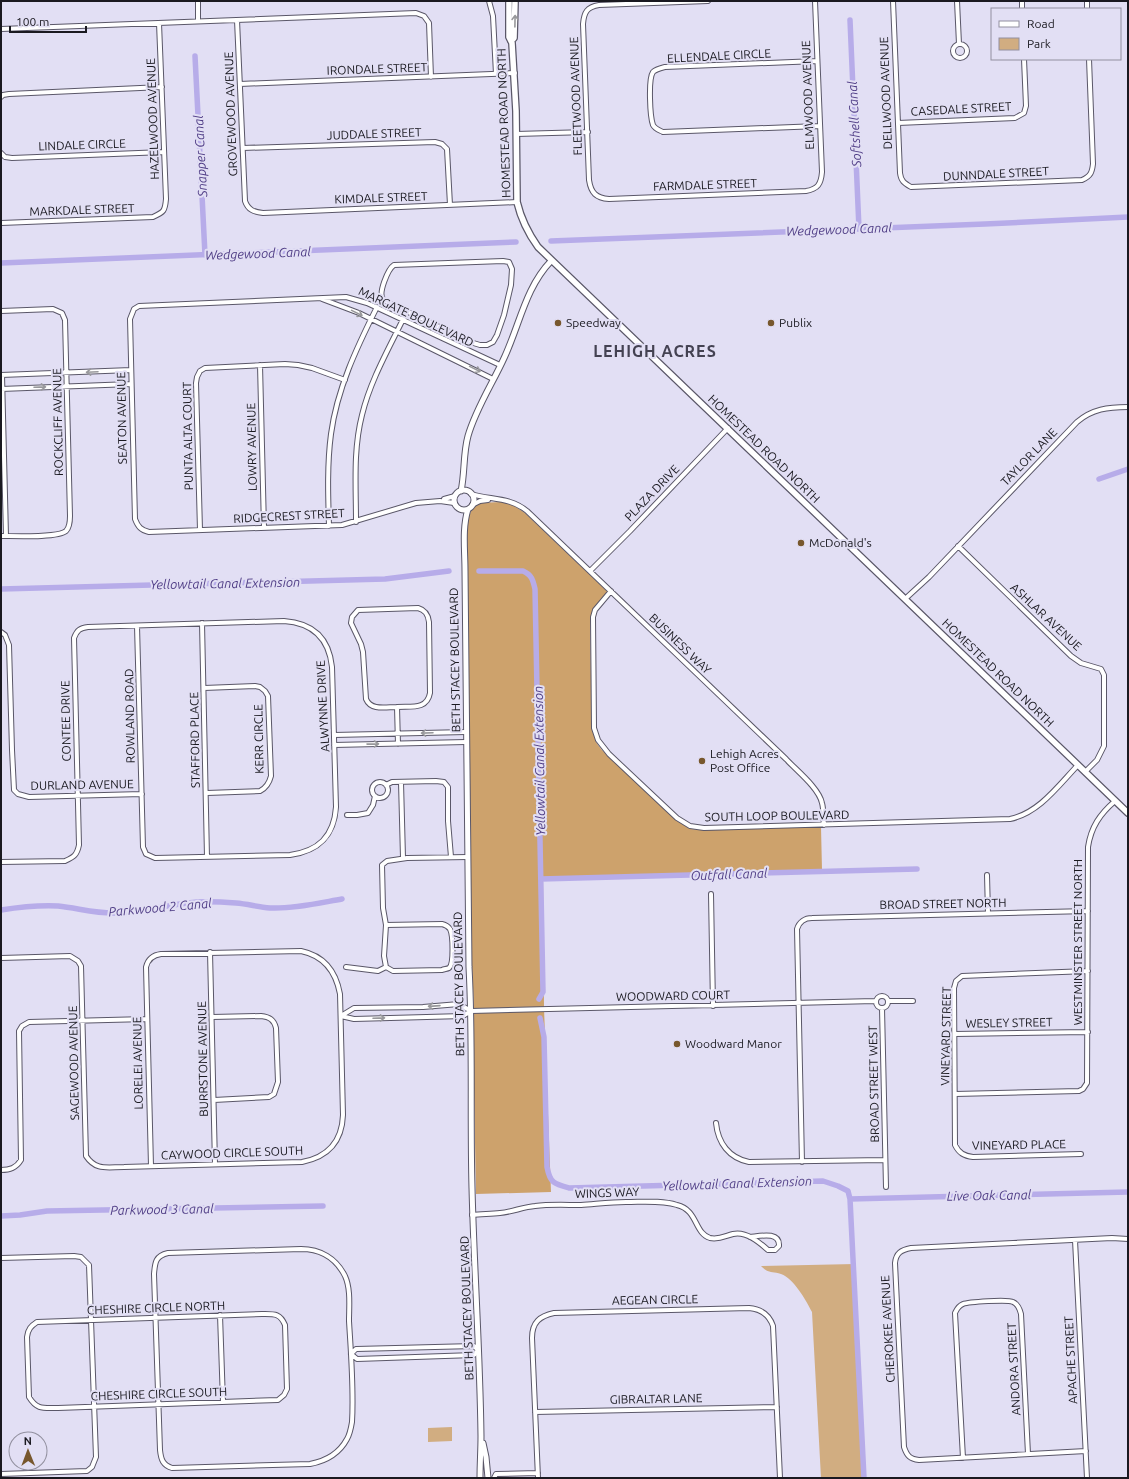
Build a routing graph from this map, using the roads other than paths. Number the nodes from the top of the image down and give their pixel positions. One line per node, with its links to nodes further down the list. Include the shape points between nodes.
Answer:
1 (198, 1): 12 (street)
2 (489, 1): 21 (street, via 493,16)
3 (505, 1): 10 (main road)
4 (509, 1): 10 (main road, HOMESTEAD ROAD NORTH)
5 (515, 1): 15 (main road, HOMESTEAD ROAD NORTH, one-way to 5, via 514,38)
6 (708, 1): 28 (street, FLEETWOOD AVENUE, via 599,5 591,7 586,12 583,18)
7 (815, 1): 19 (street, ELMWOOD AVENUE)
8 (893, 1): 26 (street, DELLWOOD AVENUE)
9 (957, 1): 16 (street)
10 (509, 19): 15 (main road, HOMESTEAD ROAD NORTH)
11 (237, 20): 12 (street); 22 (street, via 416,13 424,16 429,23); 23 (street, GROVEWOOD AVENUE)
12 (198, 21): 13 (street)
13 (160, 23): 14 (street); 24 (street, HAZELWOOD AVENUE)
14 (1, 29)
15 (511, 41): 20 (main road, HOMESTEAD ROAD NORTH)
16 (959, 44)
17 (1024, 60): 26 (street, CASEDALE STREET, via 1026,106 1024,113 1015,118)
18 (1089, 60): 33 (street, DUNNDALE STREET, via 1093,164 1089,177 1082,180 918,187)
19 (817, 61): 27 (street, ELMWOOD AVENUE); 27 (street, ELLENDALE CIRCLE, via 659,69 653,72 650,79 650,95 654,126 663,132)
20 (515, 73): 21 (street, IRONDALE STREET); 29 (main road, HOMESTEAD ROAD NORTH)
21 (496, 74): 22 (street, IRONDALE STREET)
22 (431, 76): 23 (street, IRONDALE STREET)
23 (240, 84): 30 (street, GROVEWOOD AVENUE)
24 (162, 87): 25 (street, via 9,94); 31 (street, HAZELWOOD AVENUE)
25 (1, 97)
26 (898, 123): 33 (street, DELLWOOD AVENUE, via 900,173)
27 (819, 126): 34 (street, ELMWOOD AVENUE, via 822,172)
28 (588, 132): 29 (street); 35 (street, FLEETWOOD AVENUE, via 589,180)
29 (516, 134): 36 (main road, HOMESTEAD ROAD NORTH)
30 (243, 148): 37 (street, JUDDALE STREET, via 428,141 442,144 448,155); 38 (street, GROVEWOOD AVENUE, via 245,201)
31 (164, 152): 32 (street, LINDALE CIRCLE, via 12,158); 39 (street, HAZELWOOD AVENUE, via 166,207)
32 (1, 153)
33 (904, 183)
34 (818, 187): 35 (street, FARMDALE STREET, via 806,191 609,199 602,199)
35 (593, 194)
36 (517, 202): 37 (street, KIMDALE STREET); 41 (main road, HOMESTEAD ROAD NORTH, via 527,229)
37 (450, 205): 38 (street, KIMDALE STREET, via 263,213)
38 (248, 207)
39 (162, 213): 40 (street, MARKDALE STREET, via 153,217)
40 (1, 223)
41 (551, 261): 53 (street, via 531,288); 63 (main road, HOMESTEAD ROAD NORTH)
42 (321, 299): 43 (street, MARGATE BOULEVARD, via 340,296 364,301); 44 (street, MARGATE BOULEVARD, via 169,304 139,306); 48 (street, MARGATE BOULEVARD, one-way to 48, via 348,308)
43 (377, 307): 47 (street, MARGATE BOULEVARD); 48 (street)
44 (134, 309): 54 (street, SEATON AVENUE, via 130,319)
45 (1, 311): 55 (street, ROCKCLIFF AVENUE, via 53,309 62,313 65,320)
46 (406, 311): 47 (street); 50 (street); 50 (street, via 382,296 382,290 393,266 508,262 512,270 510,285 497,335 493,342 487,345)
47 (403, 319): 49 (street); 51 (street, MARGATE BOULEVARD)
48 (371, 320): 49 (street, MARGATE BOULEVARD); 58 (street)
49 (397, 331): 57 (street, MARGATE BOULEVARD, one-way to 57); 73 (street, via 372,385 361,418 356,465)
50 (470, 342): 51 (street)
51 (467, 351): 53 (street, MARGATE BOULEVARD)
52 (260, 365): 58 (street, PUNTA ALTA COURT, via 298,365 320,370); 76 (street, LOWRY AVENUE); 77 (street, PUNTA ALTA COURT, via 205,368 197,377)
53 (500, 365): 57 (street)
54 (131, 370): 55 (street, one-way to 55); 59 (street, SEATON AVENUE)
55 (66, 373): 56 (street); 60 (street, ROCKCLIFF AVENUE)
56 (2, 375): 61 (street)
57 (494, 379): 64 (street, via 470,430 465,452)
58 (344, 380): 75 (street, via 331,435 328,473)
59 (131, 384): 60 (street); 74 (street, SEATON AVENUE)
60 (67, 386): 61 (street, one-way to 60); 79 (street, ROCKCLIFF AVENUE, via 70,526 57,535)
61 (2, 389): 79 (street)
62 (1128, 407): 80 (street, TAYLOR LANE, via 1091,412 1077,422)
63 (728, 428): 81 (street, PLAZA DRIVE); 83 (main road, HOMESTEAD ROAD NORTH)
64 (464, 475): 65 (street); 66 (street)
65 (461, 491): 66 (street); 67 (street)
66 (470, 493): 68 (street, BUSINESS WAY); 71 (street, via 474,499)
67 (455, 496): 69 (street, RIDGECREST STREET); 70 (street)
68 (497, 499): 71 (street, BUSINESS WAY, via 480,501); 81 (street, BUSINESS WAY, via 522,506)
69 (440, 500): 70 (street, RIDGECREST STREET); 73 (street, RIDGECREST STREET, via 405,506)
70 (454, 503): 72 (street)
71 (470, 507): 72 (street); 78 (street, BETH STACEY BOULEVARD)
72 (460, 509): 78 (street, BETH STACEY BOULEVARD)
73 (356, 522): 75 (street, RIDGECREST STREET)
74 (137, 526): 77 (street, RIDGECREST STREET, via 149,532)
75 (329, 526): 76 (street, RIDGECREST STREET)
76 (264, 528): 77 (street, RIDGECREST STREET)
77 (200, 530)
78 (464, 531): 90 (street, BETH STACEY BOULEVARD)
79 (3, 536)
80 (958, 546): 83 (street); 97 (street, ASHLAR AVENUE, via 1071,656 1082,663 1101,669 1104,675 1104,746 1097,760)
81 (590, 571): 82 (street, BUSINESS WAY)
82 (611, 592): 107 (street, BUSINESS WAY, via 812,786 820,796); 107 (street, SOUTH LOOP BOULEVARD, via 595,610 593,624 594,728 602,747 677,818 690,826 704,828)
83 (905, 599): 96 (main road, HOMESTEAD ROAD NORTH)
84 (202, 623): 85 (street, ALWYNNE DRIVE); 88 (street, STAFFORD PLACE); 92 (street, ALWYNNE DRIVE, via 293,621 317,632 323,638 332,659)
85 (137, 626): 86 (street, ALWYNNE DRIVE, via 88,627); 101 (street, ROWLAND ROAD)
86 (77, 631): 102 (street, CONTEE DRIVE, via 74,638 74,654)
87 (3, 633): 102 (street, DURLAND AVENUE, via 9,645 14,790 29,797)
88 (204, 688): 100 (street, STAFFORD PLACE); 100 (street, KERR CIRCLE, via 255,686 265,691 268,696 271,776 270,782 260,791)
89 (397, 707): 89 (street, via 376,707 367,702 363,652 351,623 358,610 418,608 427,614 429,700 422,705); 91 (street)
90 (466, 732): 91 (street, one-way to 91); 93 (street, BETH STACEY BOULEVARD)
91 (398, 734): 92 (street); 94 (street)
92 (334, 735): 95 (street, ALWYNNE DRIVE)
93 (466, 742): 94 (street); 110 (street, BETH STACEY BOULEVARD)
94 (398, 744): 95 (street, one-way to 94)
95 (334, 745): 109 (street, ALWYNNE DRIVE, via 335,817 330,832 317,846 303,853 290,855)
96 (1078, 765): 97 (main road, HOMESTEAD ROAD NORTH); 107 (street, SOUTH LOOP BOULEVARD, via 1035,808 1017,818)
97 (1085, 772): 104 (main road, HOMESTEAD ROAD NORTH)
98 (401, 782): 99 (street); 111 (street); 112 (street, via 436,781 444,782 448,787)
99 (386, 785): 103 (street, via 388,790 384,796); 103 (street, via 379,782 374,784 372,789)
100 (207, 793): 109 (street, STAFFORD PLACE)
101 (142, 794): 102 (street, DURLAND AVENUE); 108 (street, ROWLAND ROAD, via 143,847)
102 (78, 796): 113 (street, CONTEE DRIVE, via 79,844 74,857 65,861)
103 (375, 796): 106 (street, via 368,813)
104 (1115, 801): 105 (main road, HOMESTEAD ROAD NORTH); 116 (street, WESTMINSTER STREET NORTH, via 1096,822 1089,839)
105 (1128, 813)
106 (347, 815)
107 (824, 825)
108 (146, 854): 109 (street, ALWYNNE DRIVE, via 156,858)
109 (207, 857)
110 (468, 857): 112 (street); 131 (street, BETH STACEY BOULEVARD)
111 (403, 858): 112 (street); 118 (street, via 387,861 382,865)
112 (451, 858)
113 (1, 862)
114 (987, 876): 117 (street)
115 (712, 894): 129 (street)
116 (1088, 911): 117 (street, BROAD STREET NORTH); 124 (street, WESTMINSTER STREET NORTH)
117 (988, 913): 128 (street, BROAD STREET NORTH, via 808,918 797,929)
118 (386, 925): 123 (street); 123 (street, via 448,926 451,931 452,962 449,968 442,970 393,971)
119 (210, 952): 121 (street, CAYWOOD CIRCLE SOUTH, via 161,954); 132 (street, CAYWOOD CIRCLE SOUTH, via 296,951 315,955 330,968 336,980 340,994); 133 (street, BURRSTONE AVENUE)
120 (1, 958): 135 (street, SAGEWOOD AVENUE, via 70,956 78,961 81,966)
121 (148, 961): 134 (street, LORELEI AVENUE)
122 (346, 967): 123 (street, via 378,972)
123 (386, 967)
124 (1088, 971): 136 (street, WESTMINSTER STREET NORTH); 137 (street, VINEYARD STREET, via 962,976 956,981 954,988)
125 (876, 1001): 126 (street, via 877,997 883,995); 128 (street, WOODWARD COURT); 130 (street, via 878,1007)
126 (889, 1001): 127 (street); 130 (street, via 886,1007)
127 (913, 1001)
128 (799, 1004): 129 (street, WOODWARD COURT); 144 (street)
129 (713, 1006): 131 (street, WOODWARD COURT)
130 (882, 1008): 143 (street, BROAD STREET WEST)
131 (471, 1011): 132 (street, one-way to 131, via 354,1019 463,1016); 132 (street, one-way to 132, via 459,1004 354,1008); 150 (street, BETH STACEY BOULEVARD)
132 (341, 1016): 146 (street, CAYWOOD CIRCLE SOUTH, via 343,1115 342,1129 335,1143 320,1156 302,1162)
133 (212, 1017): 139 (street, BURRSTONE AVENUE); 139 (street, via 269,1017 274,1022 277,1036 278,1082 274,1094 264,1098)
134 (147, 1019): 135 (street); 147 (street, LORELEI AVENUE)
135 (83, 1020): 145 (street, SAGEWOOD AVENUE, via 86,1156); 148 (street, via 29,1022 19,1031 21,1160 13,1168)
136 (1088, 1032): 137 (street, WESLEY STREET); 138 (street, WESTMINSTER STREET NORTH, via 1087,1083 1080,1090)
137 (955, 1034): 138 (street, VINEYARD STREET)
138 (955, 1094): 141 (street, VINEYARD STREET, via 955,1145)
139 (214, 1100): 146 (street, BURRSTONE AVENUE)
140 (716, 1123): 144 (street, BROAD STREET WEST, via 726,1149 735,1158 759,1163)
141 (959, 1152): 142 (street, VINEYARD PLACE, via 973,1157)
142 (1081, 1154)
143 (885, 1160): 144 (street, BROAD STREET WEST); 149 (street, BROAD STREET WEST)
144 (802, 1162)
145 (91, 1164): 147 (street, CAYWOOD CIRCLE SOUTH, via 98,1167)
146 (215, 1164): 147 (street, CAYWOOD CIRCLE SOUTH)
147 (151, 1166)
148 (1, 1170)
149 (886, 1187)
150 (472, 1215): 151 (street, WINGS WAY, via 537,1206 655,1202 686,1208 701,1232 711,1238 734,1234); 158 (street, BETH STACEY BOULEVARD)
151 (750, 1237): 151 (street, WINGS WAY, via 768,1250 775,1250 779,1246 777,1237)
152 (1128, 1239): 153 (street, CHEROKEE AVENUE)
153 (1075, 1240): 168 (street, APACHE STREET); 170 (street, CHEROKEE AVENUE, via 912,1248 896,1256 906,1454 912,1459 919,1460)
154 (1, 1258): 157 (street, via 81,1257 89,1265)
155 (220, 1316): 156 (street, CHESHIRE CIRCLE NORTH); 160 (street, CHESHIRE CIRCLE NORTH, via 271,1314 282,1319 285,1325 287,1380); 161 (street)
156 (156, 1318): 157 (street, CHESHIRE CIRCLE NORTH); 159 (street, via 155,1262 165,1253 301,1248 314,1250 336,1263 345,1276); 163 (street)
157 (91, 1320): 162 (street, CHESHIRE CIRCLE NORTH, via 37,1322 31,1325 27,1336 29,1396); 164 (street)
158 (478, 1350): 159 (street, via 474,1346 356,1349); 159 (street, via 474,1355 431,1357 357,1359); 167 (street, BETH STACEY BOULEVARD)
159 (351, 1354): 163 (street, via 351,1430 343,1446 328,1458 310,1464 172,1468 162,1462 160,1457)
160 (284, 1395): 161 (street, CHESHIRE CIRCLE SOUTH, via 272,1401)
161 (223, 1402): 163 (street, CHESHIRE CIRCLE SOUTH)
162 (34, 1405): 164 (street, CHESHIRE CIRCLE SOUTH, via 58,1408)
163 (158, 1405): 164 (street, CHESHIRE CIRCLE SOUTH)
164 (94, 1406): 171 (street, via 96,1456 92,1467 81,1472)
165 (777, 1406): 166 (street, GIBRALTAR LANE); 166 (street, AEGEAN CIRCLE, via 773,1326 761,1310 749,1308 585,1312 554,1313 540,1318 534,1324 532,1338); 176 (street, AEGEAN CIRCLE)
166 (535, 1412): 172 (street, AEGEAN CIRCLE)
167 (481, 1437): 173 (street, BETH STACEY BOULEVARD); 174 (street, BETH STACEY BOULEVARD)
168 (1086, 1451): 169 (street, CHEROKEE AVENUE); 177 (street, APACHE STREET)
169 (1028, 1454): 170 (street, CHEROKEE AVENUE); 170 (street, ANDORA STREET, via 1019,1307 1013,1302 981,1302 963,1304 958,1307 955,1314)
170 (963, 1458)
171 (1, 1474)
172 (538, 1476): 175 (street, via 496,1474)
173 (480, 1478)
174 (488, 1478)
175 (494, 1478)
176 (780, 1478)
177 (1087, 1478)

